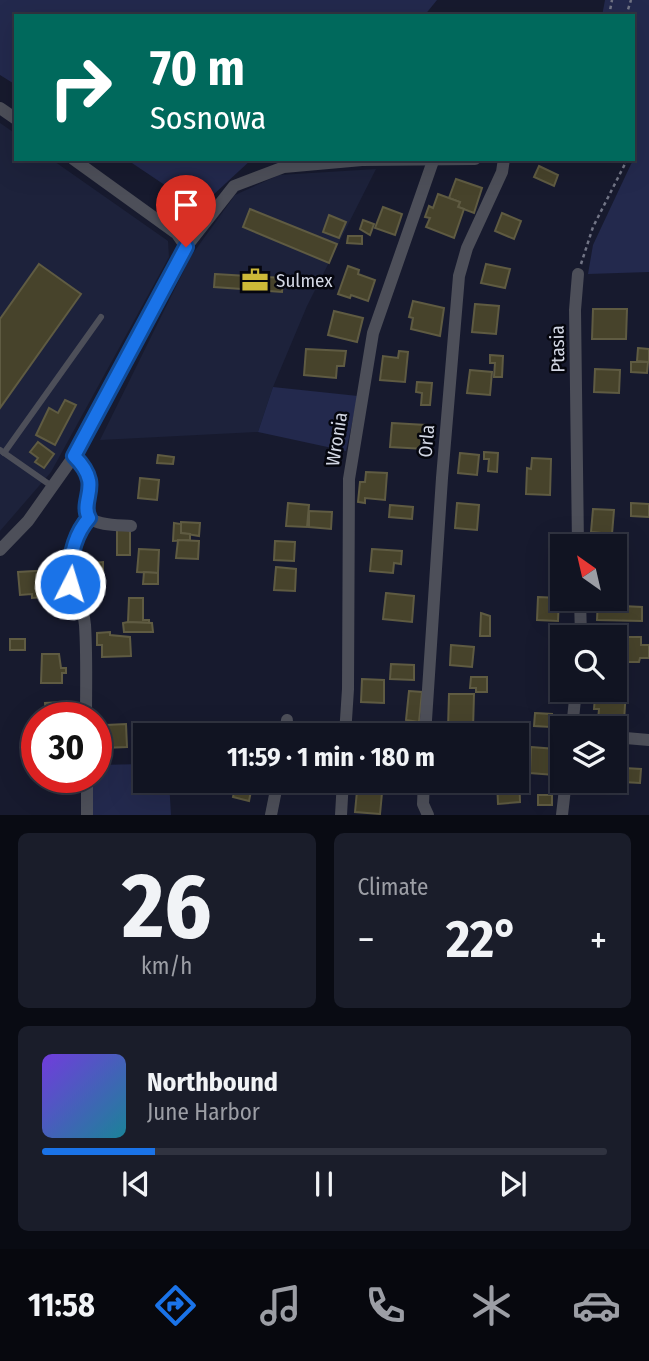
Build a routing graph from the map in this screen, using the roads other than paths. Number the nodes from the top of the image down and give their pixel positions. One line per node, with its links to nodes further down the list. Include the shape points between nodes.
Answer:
1 (76, 161): 5 (street, via 177,234)
2 (351, 161): 5 (street, via 284,167 234,186)
3 (433, 161): 18 (street, Wronia, via 373,333 349,479)
4 (504, 161): 19 (street, Orla, via 459,276)
5 (186, 247): 9 (street)
6 (578, 274): 13 (street, Ptasia)
7 (101, 317): 8 (lane)
8 (2, 452): 10 (lane)
9 (74, 456): 10 (street); 11 (street, via 90,482)
10 (53, 487): 14 (street)
11 (89, 518): 12 (street); 15 (street, via 80,528 69,563 70,584 85,622)
12 (131, 526)
13 (578, 534)
14 (0, 550)
15 (86, 702)
16 (287, 720): 17 (street)
17 (287, 723)
18 (345, 723)
19 (426, 723)
20 (627, 738): 21 (street)
21 (649, 740)
22 (87, 793): 27 (street)
23 (275, 793): 28 (street)
24 (342, 793): 29 (street)
25 (424, 793): 30 (street)
26 (565, 793): 31 (street)
27 (87, 815)
28 (271, 815)
29 (341, 815)
30 (428, 815)
31 (562, 815)

